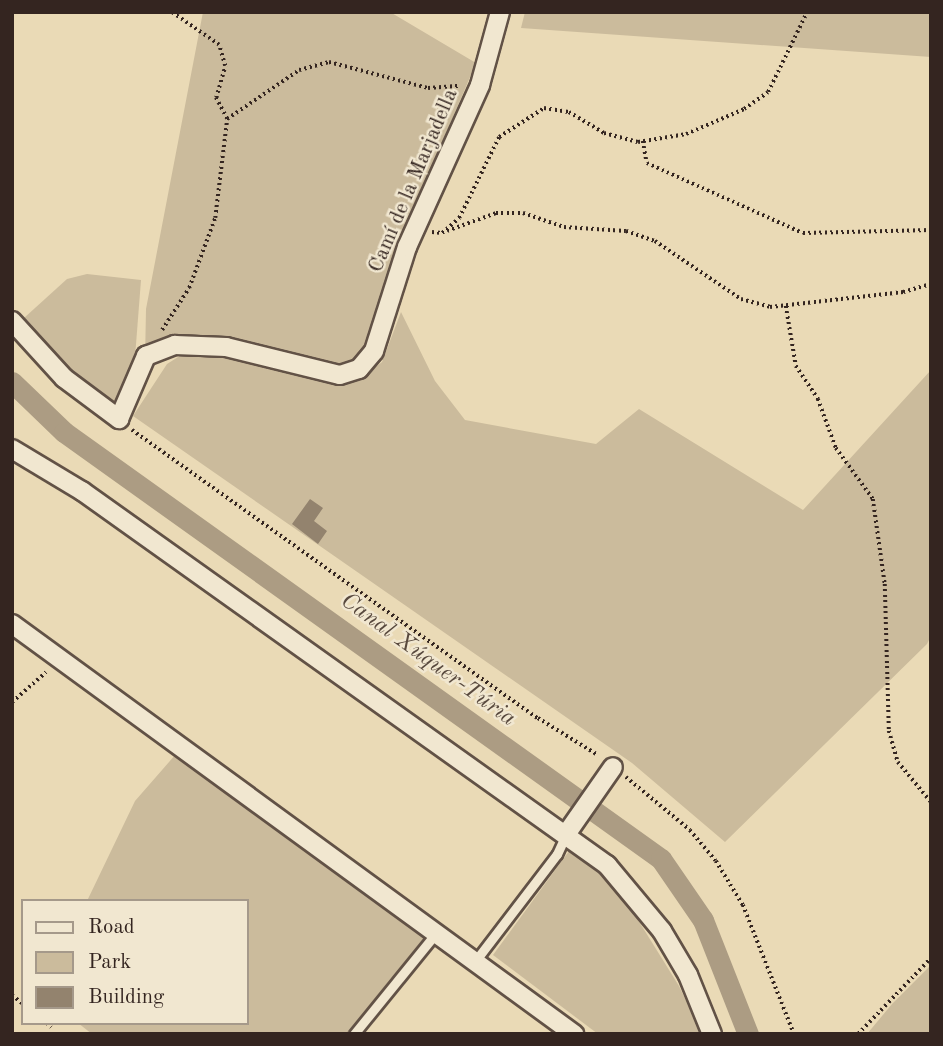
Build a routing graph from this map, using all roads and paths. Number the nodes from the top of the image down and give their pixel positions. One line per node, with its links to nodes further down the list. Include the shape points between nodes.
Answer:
1 (171, 12): 5 (path, via 219,45 225,66 216,98)
2 (500, 12): 4 (street, Camí de la Marjadella)
3 (807, 12): 6 (path, via 768,92 744,109 687,134)
4 (480, 85): 5 (path, via 428,88 329,62 299,69); 7 (street, Camí de la Marjadella)
5 (227, 119): 13 (path, via 215,218 189,288)
6 (643, 141): 8 (path, via 647,163 803,233); 9 (path, via 604,132 569,111 544,108 499,137 460,218)
7 (414, 230): 9 (path); 13 (street, Camí de la Marjadella, via 374,351 359,369 340,374 226,347 175,345)
8 (931, 230)
9 (442, 233): 11 (path, via 496,213 523,213 564,227 626,231 654,240 741,299)
10 (931, 284): 11 (path, via 903,292)
11 (786, 306): 20 (path, via 796,366 818,398 836,449 873,499 885,584 889,731 898,762)
12 (12, 321): 14 (street, via 64,378)
13 (146, 356): 14 (street)
14 (119, 419): 19 (path, via 272,533)
15 (12, 449): 21 (street, via 82,491)
16 (12, 624): 17 (street)
17 (58, 662): 18 (path); 22 (street)
18 (12, 702)
19 (612, 768): 21 (street); 28 (path, via 690,830 716,861 743,905)
20 (931, 802)
21 (567, 833): 24 (lane, via 557,854); 27 (street, via 607,865 662,931 688,975)
22 (437, 932): 24 (street); 25 (lane)
23 (931, 958): 29 (path)
24 (476, 960): 26 (street)
25 (354, 1034)
26 (574, 1034)
27 (712, 1034)
28 (794, 1034)
29 (858, 1034)

